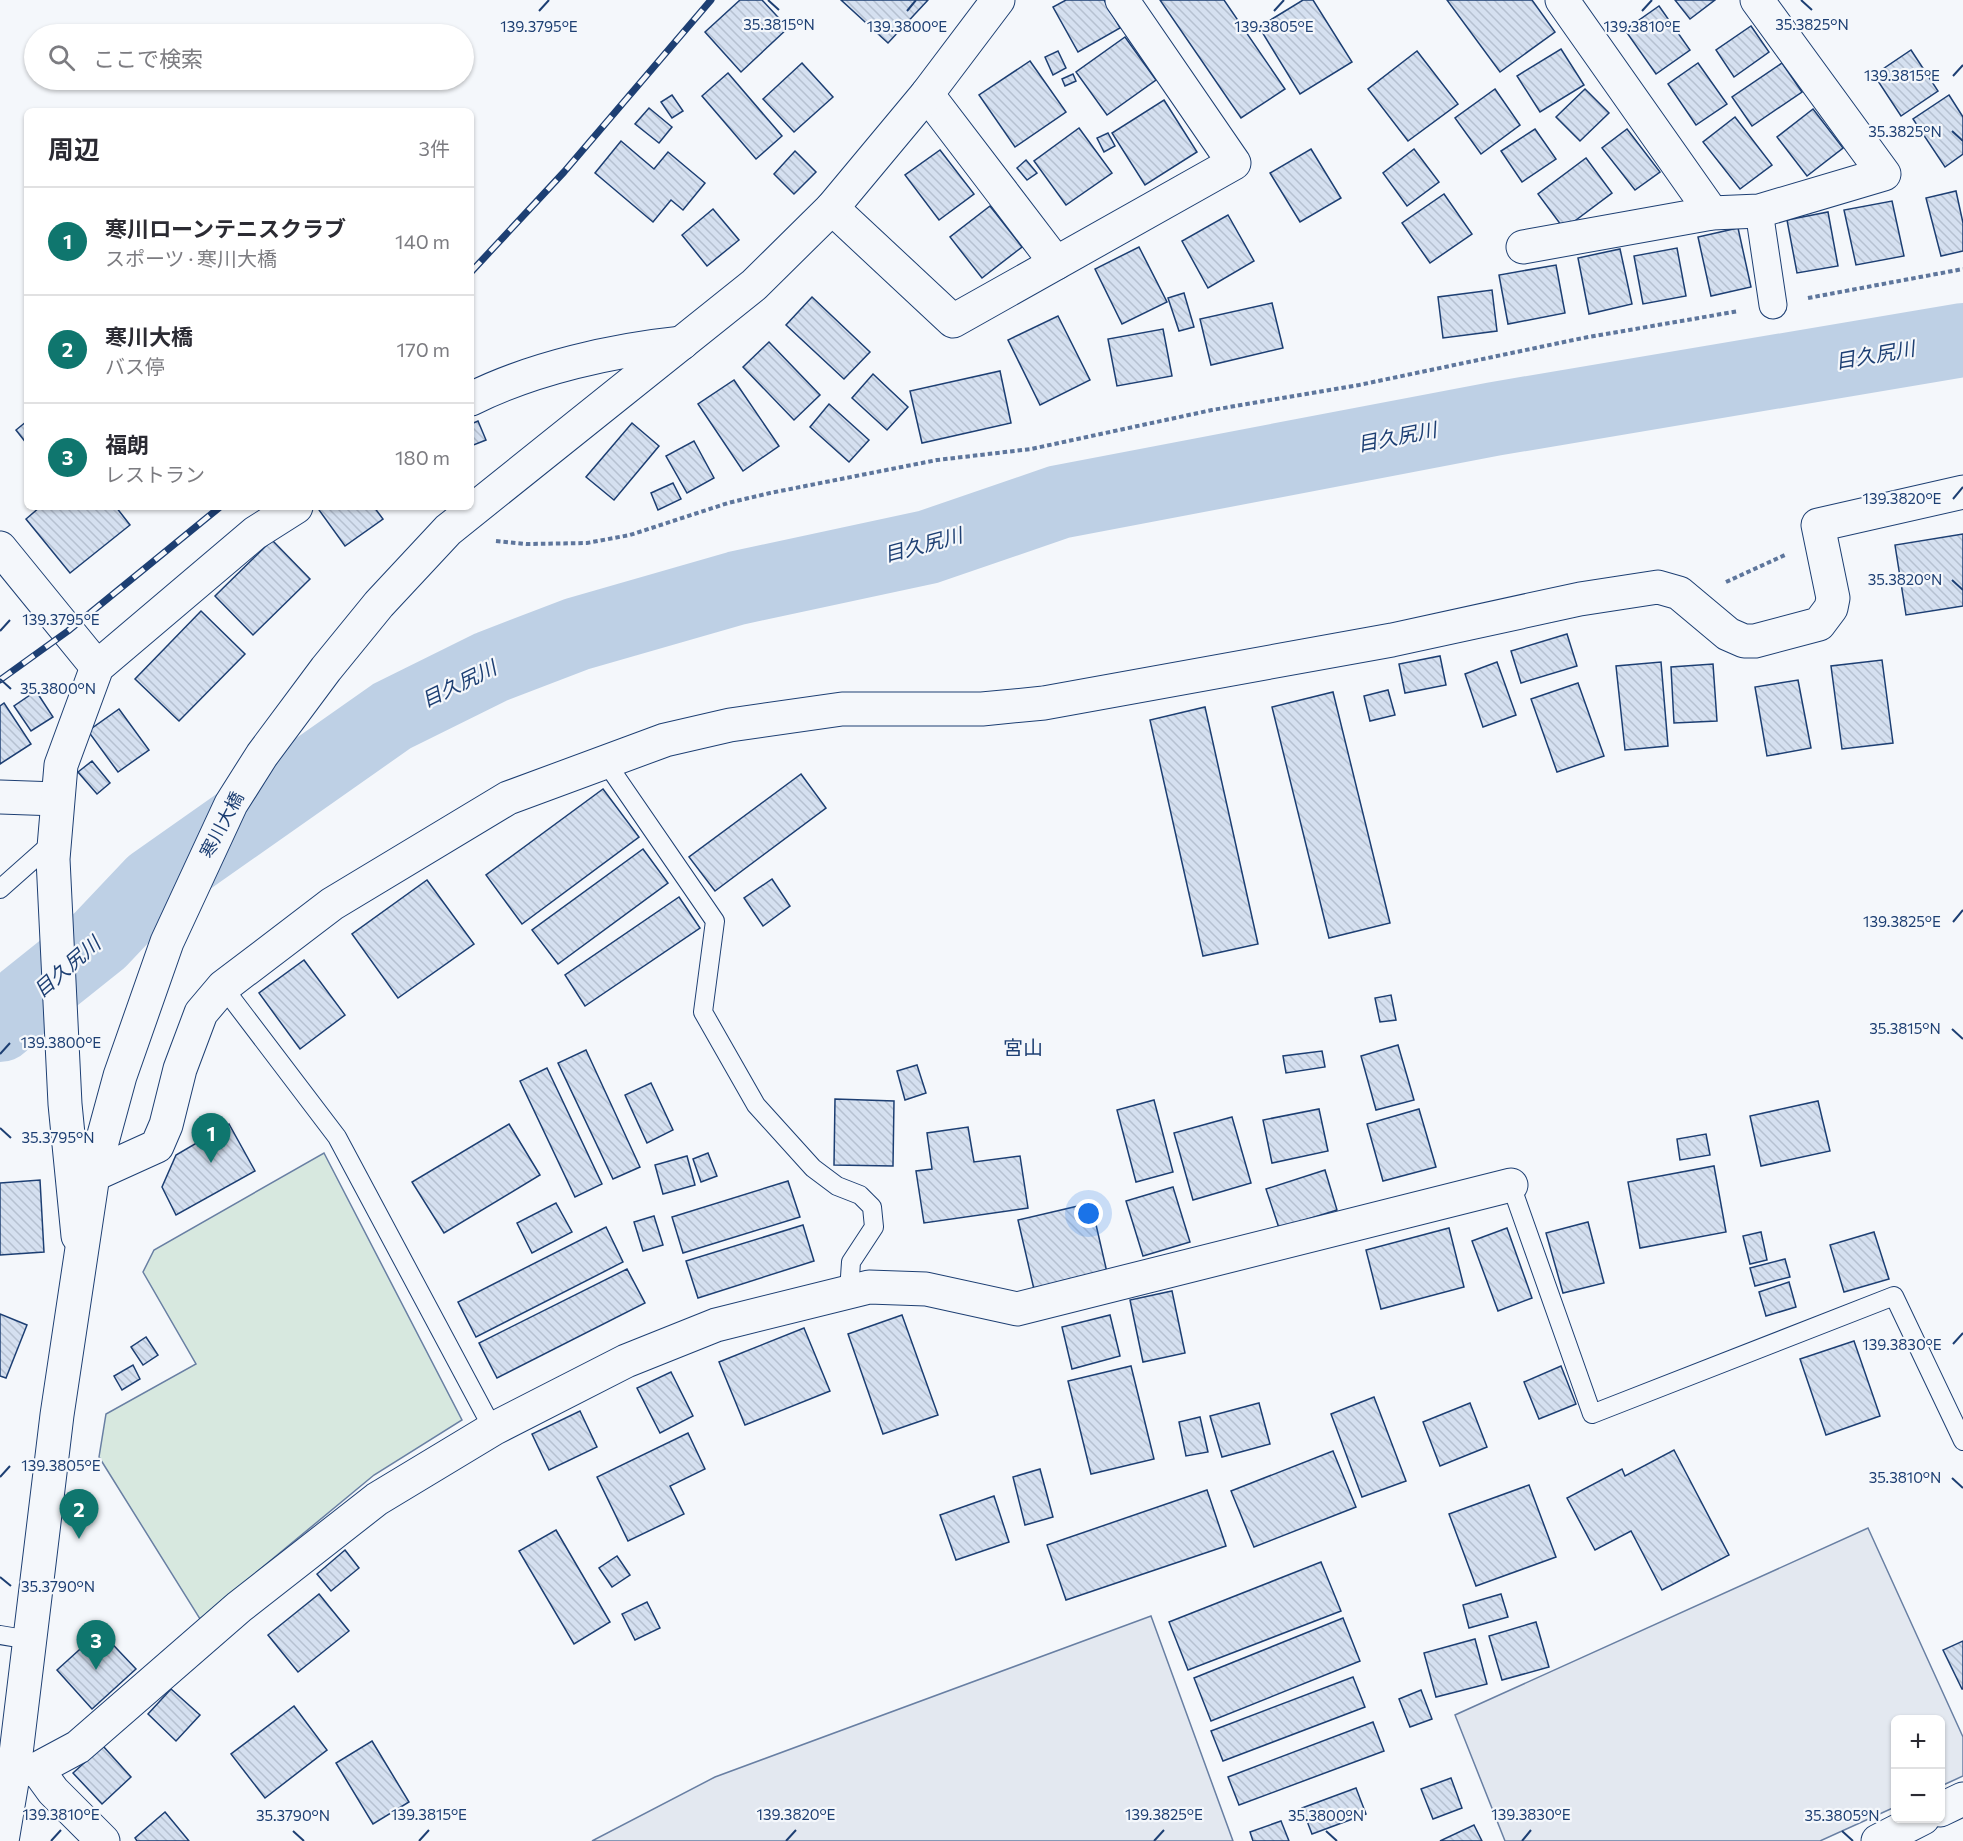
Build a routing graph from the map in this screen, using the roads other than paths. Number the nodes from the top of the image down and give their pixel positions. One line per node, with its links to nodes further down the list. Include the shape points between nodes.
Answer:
1 (998, 0): 5 (street, 寒川大橋)
2 (1122, 0): 10 (street, via 1234,164)
3 (1562, 0): 8 (street)
4 (1757, 0): 7 (street, via 1884,174)
5 (927, 94): 6 (street, 寒川大橋); 10 (street)
6 (832, 208): 10 (street, via 953,321); 12 (street, 寒川大橋, via 754,285)
7 (1759, 211): 8 (street); 11 (street)
8 (1712, 213): 9 (street)
9 (1522, 247)
10 (1056, 263)
11 (1773, 305)
12 (682, 343): 13 (street, via 636,348 531,375); 15 (street, 寒川大橋)
13 (474, 398)
14 (1963, 492): 20 (street, via 1818,525 1833,598 1831,608 1819,624 1755,642 1728,634 1678,593 1658,587 1580,598 1392,640 1044,703 982,709 842,709 730,725 665,740)
15 (474, 509)
16 (291, 510): 19 (street, via 255,533)
17 (473, 510): 26 (street, 寒川大橋, via 448,530 379,604 290,717 231,804 167,942 120,1076)
18 (0, 548): 19 (street)
19 (97, 667): 22 (street, via 61,765)
20 (605, 761): 25 (street, via 508,798 436,840 332,904); 29 (lane, via 715,921 703,1012 756,1105 813,1168 873,1207 874,1227 851,1262)
21 (0, 797): 22 (street)
22 (57, 799): 23 (street)
23 (53, 850): 24 (lane); 28 (street, via 65,1104)
24 (0, 889)
25 (223, 987): 26 (street, via 201,1013 157,1146); 30 (lane, via 337,1137)
26 (93, 1175): 28 (street, 寒川大橋)
27 (1511, 1185): 29 (street, via 1017,1309 926,1289 869,1287); 31 (lane, via 1592,1414 1894,1296)
28 (80, 1260): 32 (street, via 57,1415)
29 (849, 1292): 30 (street, via 716,1325 626,1361)
30 (493, 1430): 33 (street, via 377,1499 239,1607 78,1747)
31 (1963, 1441)
32 (15, 1638): 33 (street)
33 (25, 1769): 37 (street); 38 (street)
34 (1963, 1799): 35 (street)
35 (1945, 1810)
36 (1924, 1823): 39 (street)
37 (2, 1841)
38 (103, 1841)
39 (1878, 1841)

